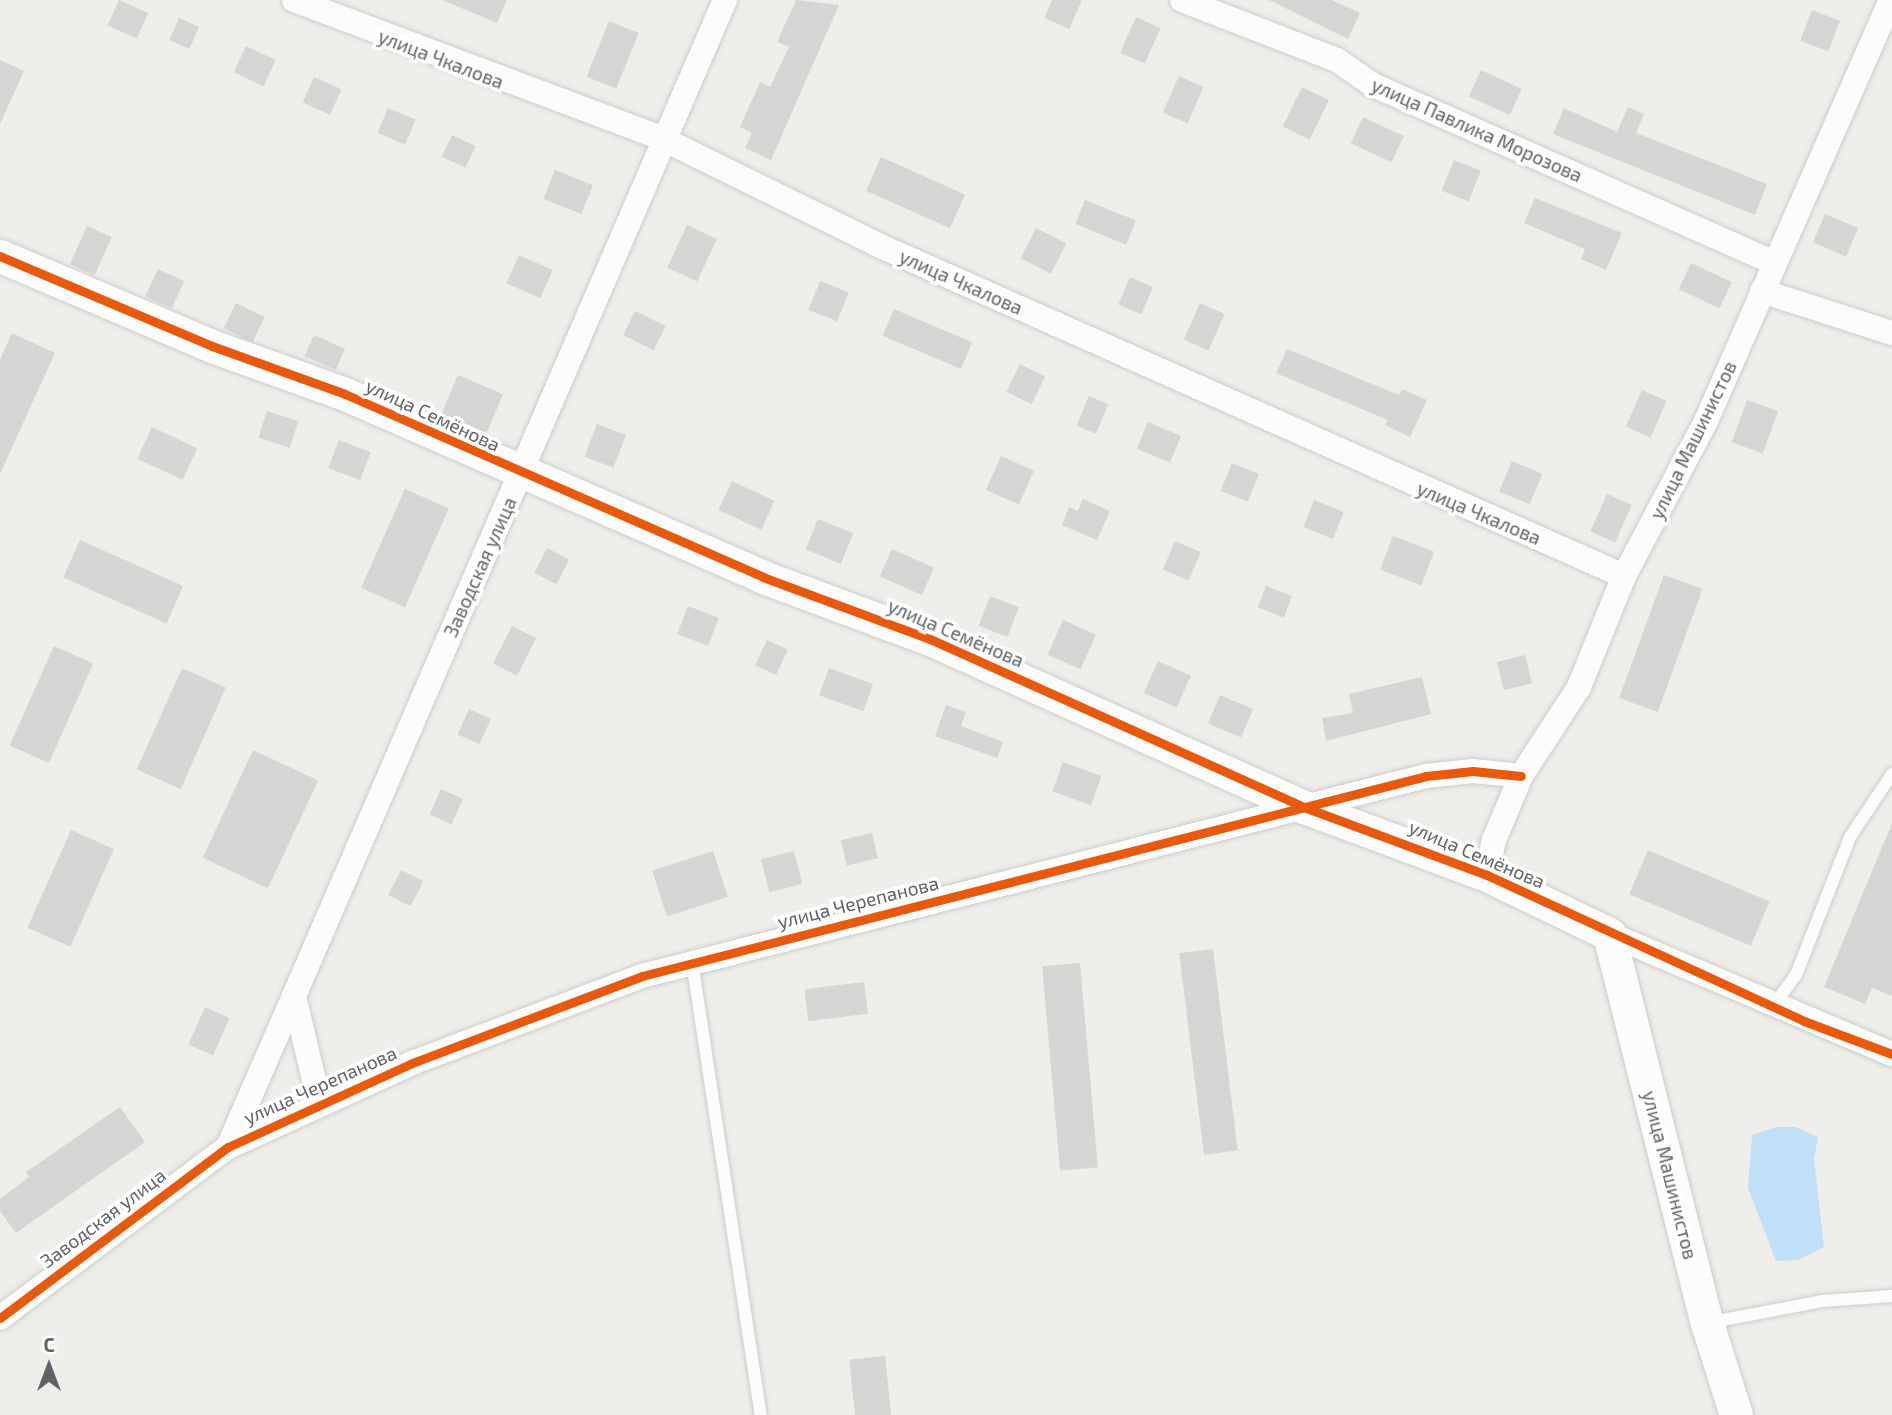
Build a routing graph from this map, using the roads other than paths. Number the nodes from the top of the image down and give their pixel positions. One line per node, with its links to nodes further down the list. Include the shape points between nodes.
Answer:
1 (294, 0): 5 (street, улица Чкалова)
2 (725, 0): 5 (street, Заводская улица)
3 (1182, 0): 7 (street, улица Павлика Морозова, via 1337,60 1373,85)
4 (1885, 4): 7 (street, улица Машинистов)
5 (663, 139): 10 (street, Заводская улица); 11 (street, улица Чкалова, via 878,245)
6 (0, 256): 10 (street, улица Семёнова, via 212,346 345,394)
7 (1772, 262): 8 (street, улица Машинистов)
8 (1762, 291): 9 (street); 11 (street, улица Машинистов, via 1706,421)
9 (1892, 333)
10 (520, 474): 14 (street, улица Семёнова, via 763,577 930,639); 18 (street, Заводская улица)
11 (1624, 576): 13 (street, улица Машинистов, via 1579,687)
12 (1892, 774): 19 (lane, via 1850,837 1797,975)
13 (1521, 776): 14 (street, улица Черепанова, via 1473,771 1426,776); 15 (street, улица Машинистов, via 1494,840)
14 (1304, 807): 15 (street, улица Семёнова); 17 (street, улица Черепанова)
15 (1487, 875): 16 (street, улица Семёнова)
16 (1609, 934): 19 (street, улица Семёнова); 25 (street, улица Машинистов)
17 (692, 961): 21 (street, улица Черепанова); 26 (lane)
18 (294, 996): 21 (street); 22 (street, Заводская улица)
19 (1774, 1006): 20 (street, улица Семёнова)
20 (1892, 1054)
21 (319, 1101): 22 (street, улица Черепанова)
22 (228, 1147): 24 (street, Заводская улица)
23 (1892, 1296): 25 (lane, via 1822,1301)
24 (0, 1318)
25 (1707, 1323): 27 (street, улица Машинистов)
26 (761, 1415)
27 (1736, 1415)

